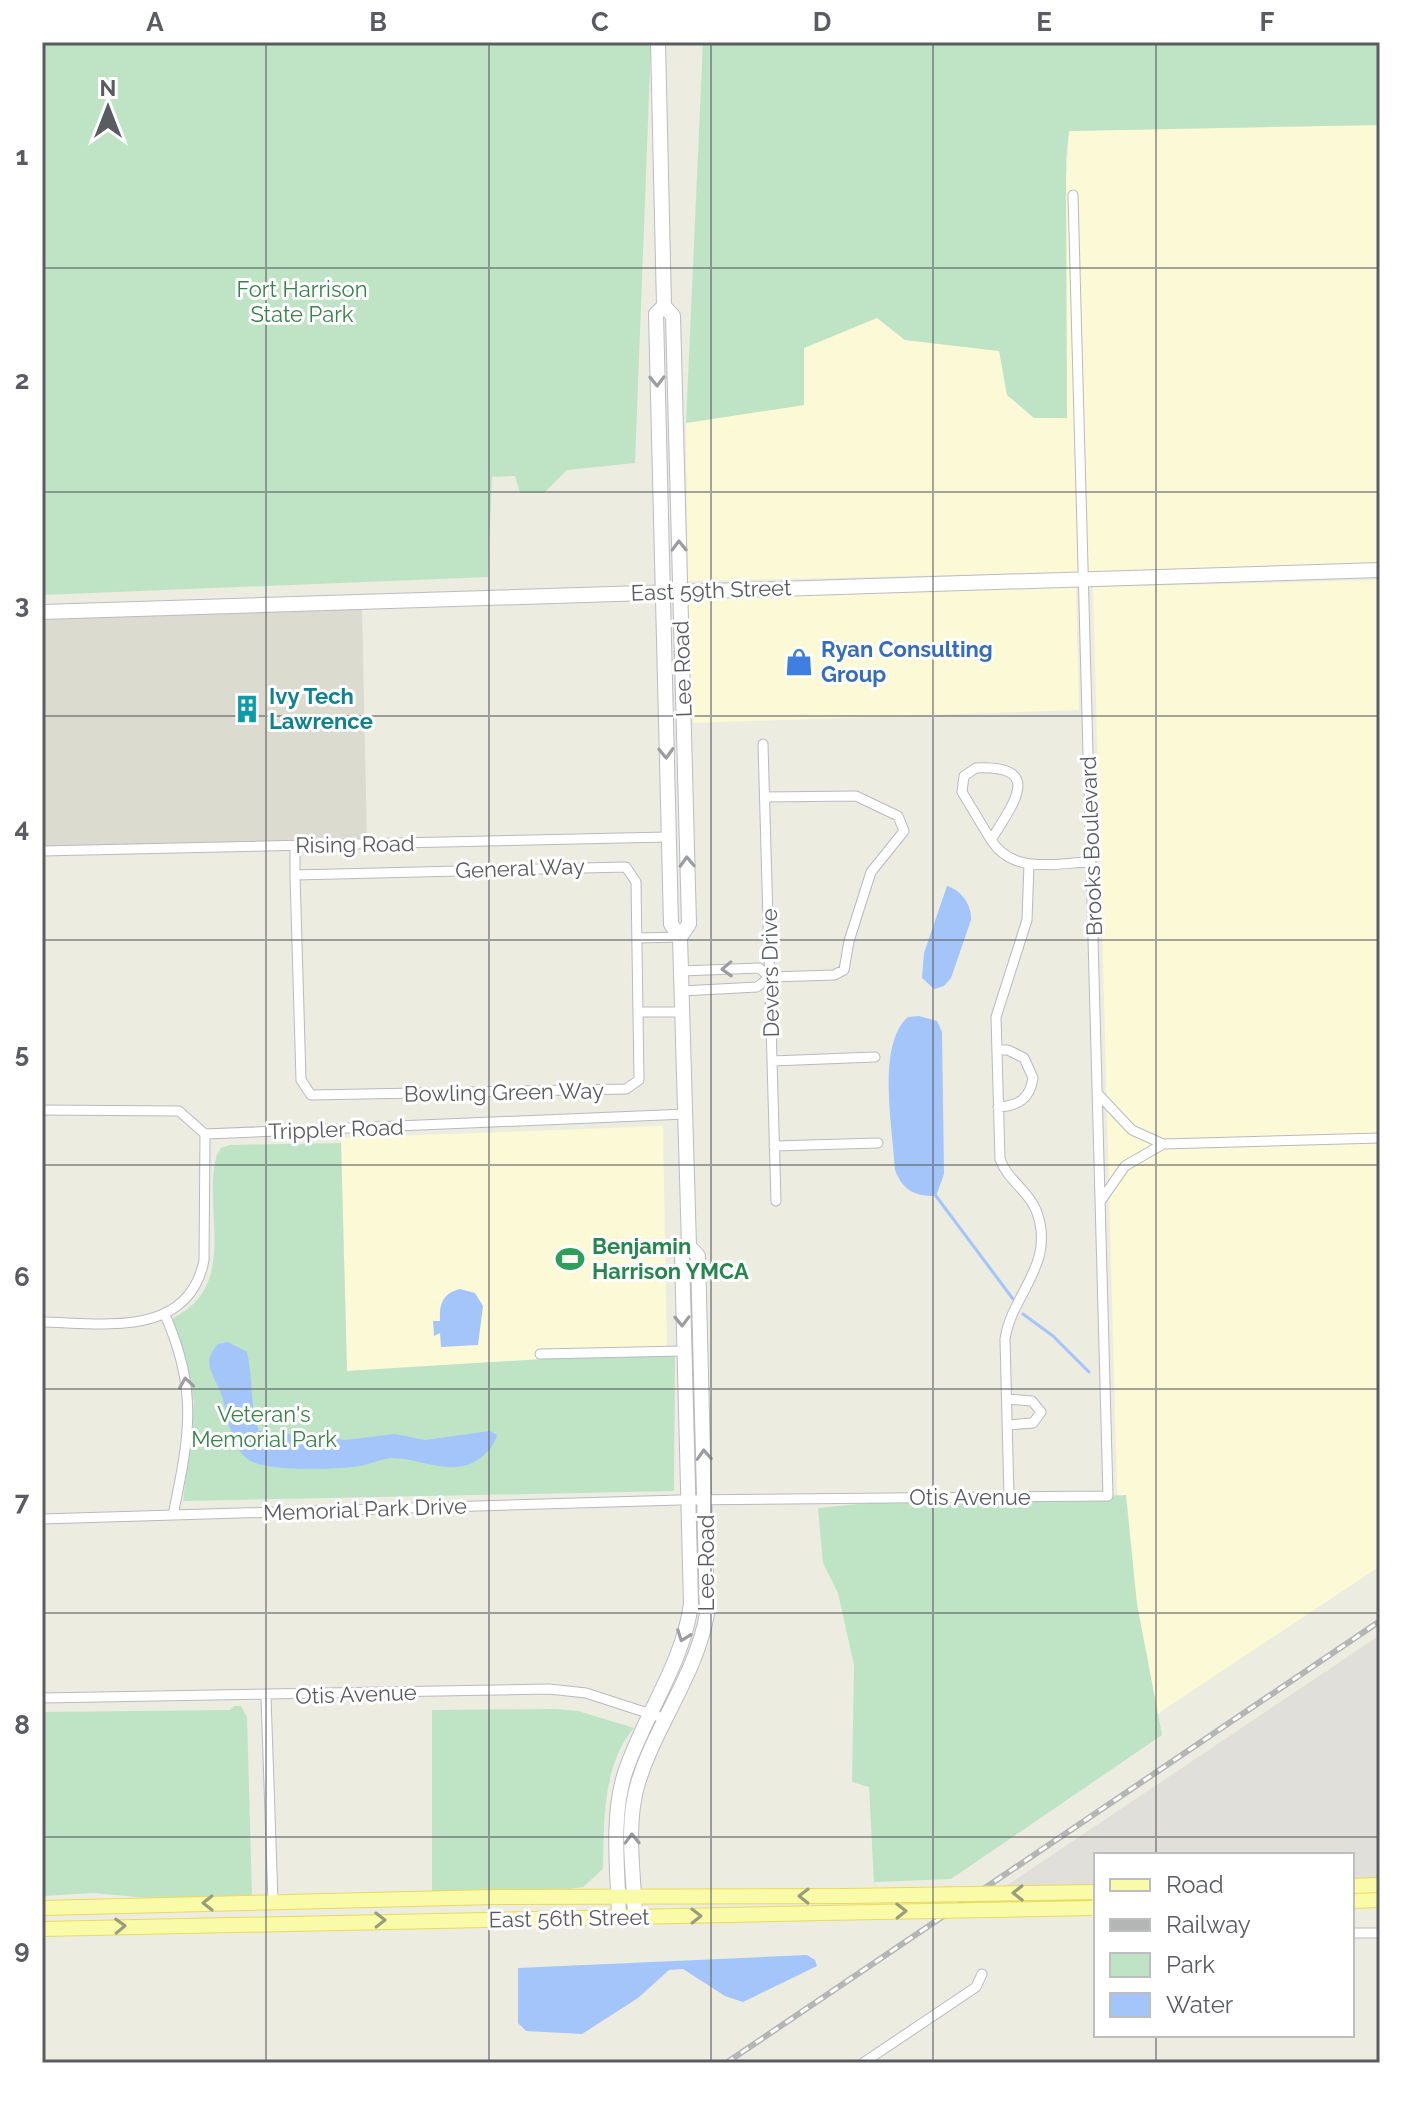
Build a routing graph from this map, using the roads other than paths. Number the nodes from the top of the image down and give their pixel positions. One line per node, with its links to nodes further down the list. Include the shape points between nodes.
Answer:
1 (658, 42): 3 (street, Lee Road)
2 (1073, 195): 5 (street, Brooks Boulevard)
3 (664, 306): 6 (street, Lee Road, one-way to 3, via 673,316); 7 (street, Lee Road, one-way to 7, via 656,314)
4 (1380, 570): 5 (street, East 59th Street)
5 (1082, 578): 6 (street, East 59th Street); 15 (street, Brooks Boulevard)
6 (679, 590): 7 (street, East 59th Street); 18 (street, Lee Road, one-way to 6, via 689,924)
7 (660, 591): 8 (street, East 59th Street); 11 (street, Lee Road, one-way to 11)
8 (42, 612)
9 (763, 744): 10 (street, Devers Drive)
10 (765, 797): 21 (street, Devers Drive); 21 (street, via 862,797 898,816 904,828 873,867 844,970 834,975)
11 (668, 837): 13 (street, Rising Road); 18 (street, Lee Road, via 671,924)
12 (991, 840): 12 (street, via 1017,798 1019,785 1005,769 976,768 964,776 962,792); 16 (street, via 1007,859)
13 (295, 846): 14 (street, Rising Road); 17 (street)
14 (42, 851)
15 (1091, 862): 16 (street); 28 (street, Brooks Boulevard)
16 (1029, 864): 25 (street, via 1027,920 997,1008)
17 (295, 875): 19 (street, General Way, via 622,865 635,878); 23 (street, Bowling Green Way, via 300,1078 305,1090 318,1096 626,1089 641,1074)
18 (680, 937): 19 (street); 20 (street, Lee Road)
19 (638, 938): 23 (street, General Way)
20 (681, 971): 21 (street, one-way to 20, via 759,968); 22 (street, Lee Road)
21 (770, 977): 22 (street, via 757,987); 27 (street, Devers Drive)
22 (682, 991): 24 (street, Lee Road)
23 (640, 1012): 24 (street)
24 (682, 1012): 31 (street, Lee Road)
25 (997, 1050): 29 (street); 29 (street, via 1024,1058 1033,1078 1025,1099)
26 (875, 1057): 27 (street)
27 (772, 1061): 36 (street, Devers Drive)
28 (1098, 1094): 35 (street, via 1127,1127); 38 (street, Brooks Boulevard)
29 (998, 1107): 44 (street, via 1002,1164 1033,1205 1038,1223 1037,1269 1006,1334)
30 (42, 1110): 32 (street, via 179,1111)
31 (686, 1114): 32 (street, Trippler Road); 39 (street, Lee Road)
32 (205, 1134): 40 (street, via 202,1270 185,1301)
33 (1380, 1138): 35 (street)
34 (878, 1143): 36 (street)
35 (1163, 1144): 38 (street, via 1125,1166)
36 (774, 1146): 37 (street, Devers Drive)
37 (776, 1201)
38 (1101, 1201): 46 (street, Brooks Boulevard)
39 (689, 1246): 42 (street, Lee Road, one-way to 42, via 682,1254); 49 (street, Lee Road, one-way to 39, via 698,1256)
40 (165, 1315): 41 (street, via 144,1322); 50 (street, one-way to 40, via 189,1434 188,1396)
41 (42, 1322)
42 (683, 1351): 43 (street); 48 (street, Lee Road)
43 (540, 1354)
44 (1007, 1399): 45 (street); 45 (street, via 1032,1401 1041,1412 1033,1423)
45 (1008, 1425): 47 (street)
46 (1108, 1496): 47 (street, Otis Avenue)
47 (1009, 1497): 49 (street, Otis Avenue)
48 (689, 1499): 49 (street, Otis Avenue); 50 (street, Memorial Park Drive); 54 (street, Lee Road, one-way to 54, via 689,1619)
49 (706, 1499): 55 (street, Lee Road, via 705,1625)
50 (173, 1515): 51 (street, Memorial Park Drive)
51 (42, 1519)
52 (266, 1697): 53 (street, Otis Avenue); 54 (street, Otis Avenue, via 549,1689 586,1693); 62 (street)
53 (42, 1698)
54 (650, 1713): 55 (street, Otis Avenue); 59 (street, Lee Road, via 619,1798)
55 (666, 1719): 60 (street, Lee Road, one-way to 55, via 634,1799)
56 (1380, 1885): 57 (main road)
57 (1354, 1886)
58 (1094, 1892): 60 (main road, East 56th Street, one-way to 60, bridge)
59 (618, 1896): 60 (main road, East 56th Street); 62 (main road, East 56th Street); 67 (street, Lee Road)
60 (634, 1896): 66 (street, Lee Road)
61 (1380, 1900): 63 (main road)
62 (273, 1901): 64 (main road, East 56th Street, one-way to 64); 68 (main road, via 262,1913)
63 (1354, 1901)
64 (42, 1908)
65 (1094, 1908): 66 (main road, East 56th Street, one-way to 65, bridge)
66 (635, 1917): 67 (main road, East 56th Street)
67 (619, 1918): 68 (main road, East 56th Street, one-way to 67)
68 (148, 1926): 69 (main road, East 56th Street, one-way to 68)
69 (42, 1929)
70 (1354, 1933): 71 (street)
71 (1380, 1933)
72 (982, 1974): 73 (street, via 972,1989)
73 (863, 2063)

